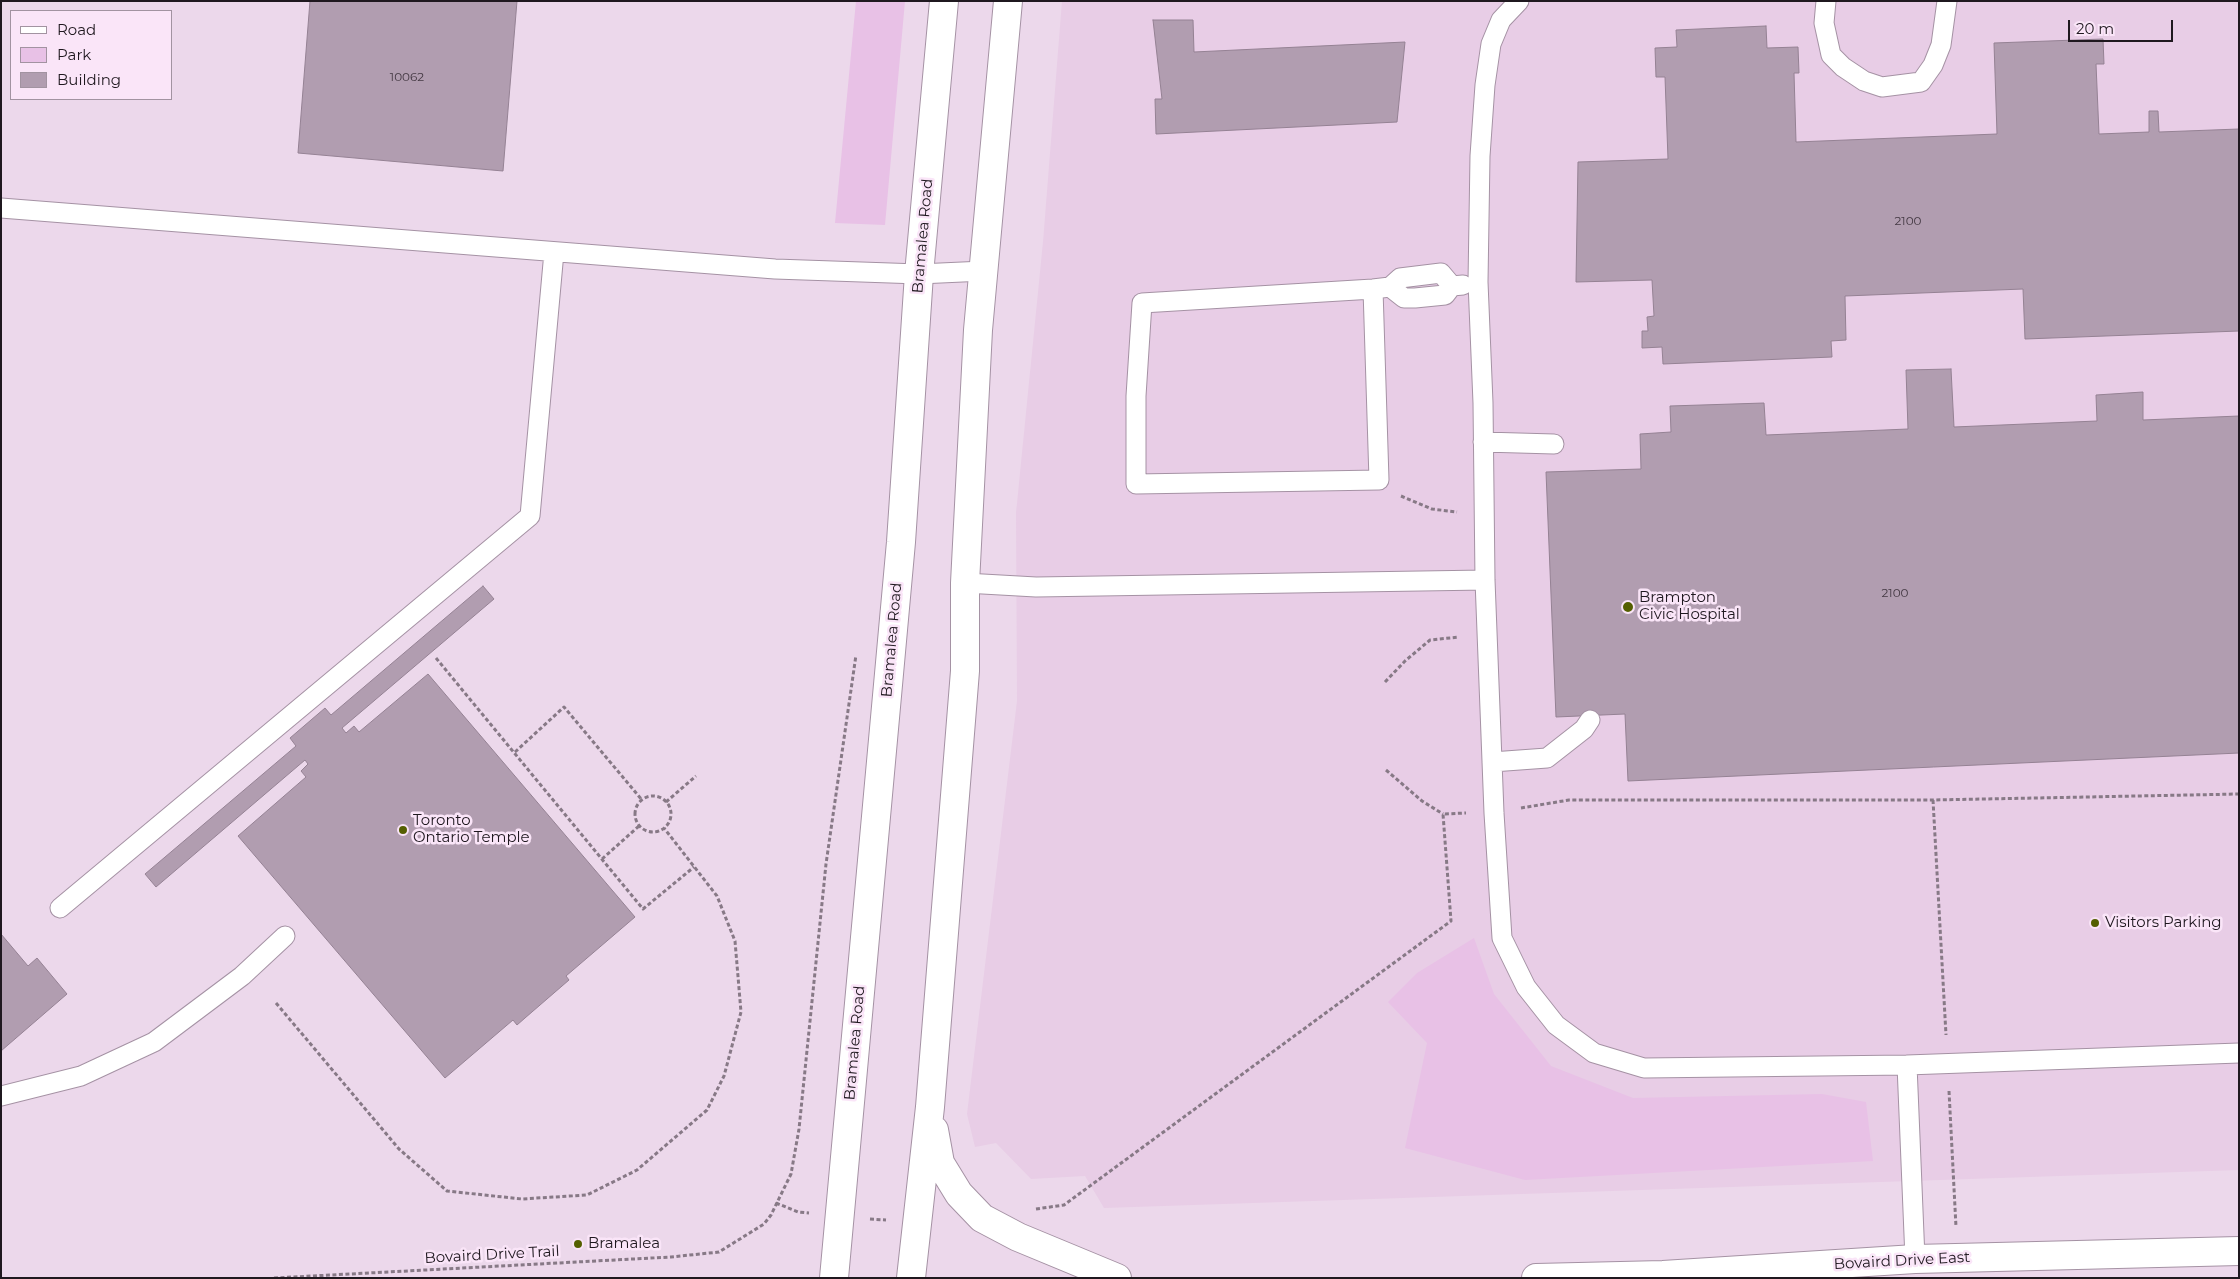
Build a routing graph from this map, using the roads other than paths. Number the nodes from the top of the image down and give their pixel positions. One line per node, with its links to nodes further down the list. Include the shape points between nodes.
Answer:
1 (944, 1): 9 (main road, Bramalea Road)
2 (1008, 1): 8 (main road)
3 (1519, 1): 10 (lane, via 1502,20 1492,44 1485,85)
4 (1826, 1): 5 (lane, via 1824,23 1831,55 1843,68 1882,87 1921,82 1941,45)
5 (1947, 1)
6 (1, 208): 7 (lane)
7 (554, 252): 9 (lane, via 775,269); 18 (lane, via 530,516)
8 (984, 271): 9 (lane); 15 (main road)
9 (919, 274): 26 (main road, Bramalea Road, via 901,542)
10 (1478, 282): 11 (lane, via 1452,286 1441,273 1400,278); 12 (lane)
11 (1381, 288): 11 (lane, via 1142,303 1136,396 1136,484 1379,480)
12 (1483, 442): 13 (lane); 14 (lane)
13 (1554, 444)
14 (1485, 580): 15 (lane, via 1036,587); 17 (lane)
15 (965, 583): 23 (main road, via 965,672)
16 (1590, 720): 17 (lane, via 1584,729 1547,758)
17 (1492, 762): 21 (lane, via 1502,938 1526,987 1556,1025 1594,1053 1644,1068)
18 (60, 908)
19 (285, 936): 22 (lane, via 242,976 154,1042 81,1076)
20 (2239, 1052): 21 (lane)
21 (1906, 1065): 25 (lane)
22 (1, 1096)
23 (930, 1107): 27 (main road); 28 (main road, via 940,1163 959,1194 982,1218 1018,1237)
24 (2239, 1251): 25 (main road, Bovaird Drive East)
25 (1915, 1259): 29 (main road, Bovaird Drive East, via 1663,1275)
26 (834, 1278)
27 (911, 1278)
28 (1116, 1278)
29 (1536, 1278)

